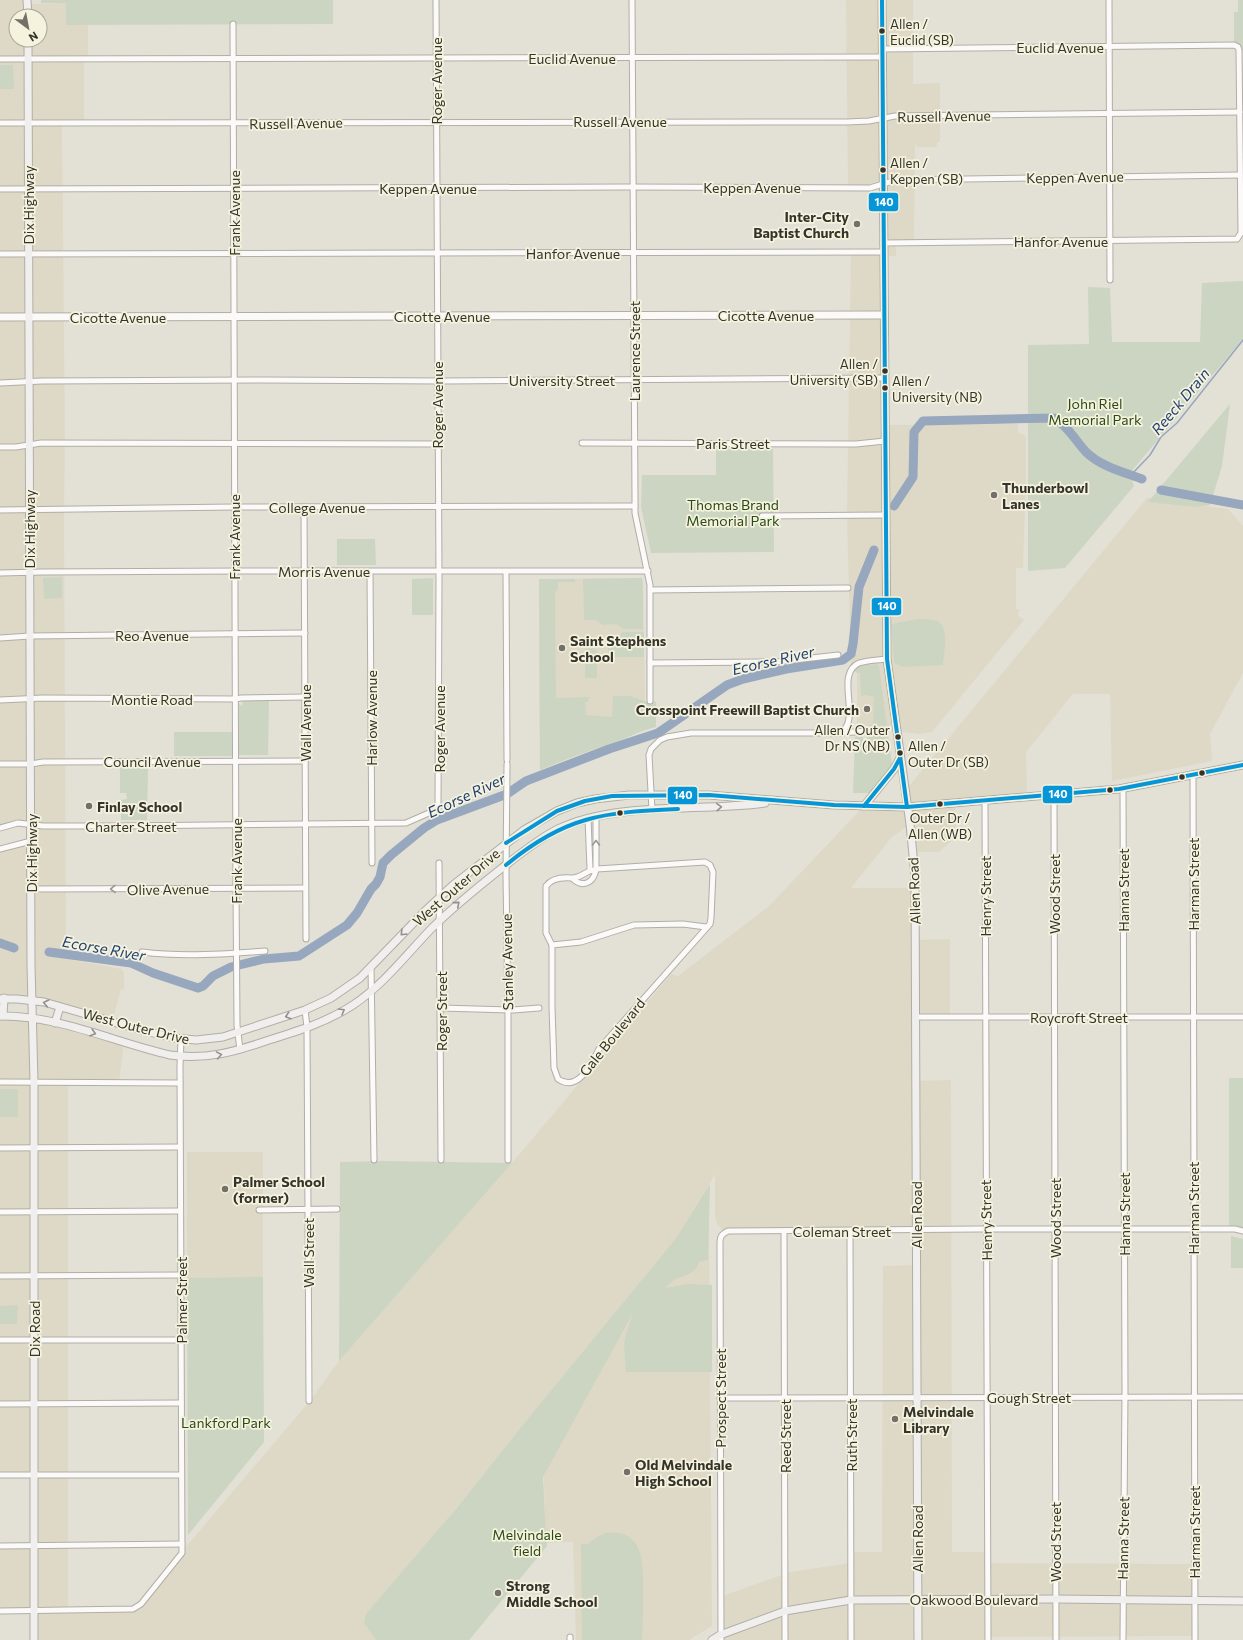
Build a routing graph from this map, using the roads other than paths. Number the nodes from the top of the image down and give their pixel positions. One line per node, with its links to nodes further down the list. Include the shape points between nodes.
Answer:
1 (436, 0): 11 (street, Roger Avenue)
2 (632, 0): 12 (street, Laurence Street)
3 (882, 0): 8 (main road, Allen Road)
4 (1109, 0): 6 (street)
5 (233, 24): 10 (street, Frank Avenue)
6 (1109, 47): 8 (street, Euclid Avenue); 15 (street, Euclid Avenue, via 1238,47); 16 (street)
7 (28, 48): 14 (main road, Dix Highway)
8 (882, 49): 9 (main road, Allen Road)
9 (882, 57): 12 (street, Euclid Avenue); 17 (main road, Allen Road)
10 (233, 58): 11 (street, Euclid Avenue); 14 (street, Euclid Avenue); 22 (street, Frank Avenue)
11 (436, 58): 12 (street, Euclid Avenue); 19 (street, Roger Avenue)
12 (633, 58): 18 (street, Laurence Street)
13 (0, 59): 14 (street, Euclid Avenue)
14 (28, 59): 21 (main road, Dix Highway)
15 (1240, 112): 16 (street, Russell Avenue); 23 (street)
16 (1110, 113): 17 (street, Russell Avenue, via 895,116); 24 (street)
17 (882, 119): 18 (street, Russell Avenue, via 847,122); 25 (main road, Allen Road)
18 (633, 121): 19 (street, Russell Avenue); 26 (street, Laurence Street)
19 (436, 122): 22 (street, Russell Avenue); 28 (street, Roger Avenue)
20 (0, 123): 21 (street, Russell Avenue)
21 (28, 123): 22 (street, Russell Avenue); 30 (main road, Dix Highway)
22 (234, 123): 27 (street, Frank Avenue)
23 (1240, 176): 24 (street, Keppen Avenue); 31 (street, Hanfor Avenue, via 1241,233 1236,240)
24 (1110, 177): 25 (street, Keppen Avenue, via 896,180); 31 (street)
25 (883, 184): 26 (street, Keppen Avenue, via 870,188); 32 (main road, Allen Road)
26 (634, 187): 28 (street, Keppen Avenue); 33 (street, Laurence Street)
27 (234, 188): 28 (street, Keppen Avenue); 30 (street, Keppen Avenue); 37 (street, Frank Avenue)
28 (436, 188): 38 (street, Roger Avenue)
29 (0, 189): 30 (street, Keppen Avenue)
30 (28, 189): 35 (main road, Dix Highway)
31 (1110, 242): 32 (street, Hanfor Avenue); 39 (street)
32 (883, 243): 34 (main road, Allen Road)
33 (634, 252): 34 (street, Hanfor Avenue); 38 (street, Hanfor Avenue); 43 (street, Laurence Street)
34 (884, 252): 40 (main road, Allen Road)
35 (28, 253): 36 (street, Hanfor Avenue); 37 (street, Hanfor Avenue); 41 (main road, Dix Highway)
36 (0, 254)
37 (234, 254): 38 (street, Hanfor Avenue); 45 (street, Frank Avenue)
38 (437, 254): 42 (street, Roger Avenue)
39 (1110, 280)
40 (884, 315): 43 (street, Cicotte Avenue); 46 (main road, Allen Road)
41 (29, 316): 44 (street, Cicotte Avenue); 45 (street, Cicotte Avenue); 50 (main road, Dix Highway)
42 (437, 316): 43 (street, Cicotte Avenue); 45 (street, Cicotte Avenue); 49 (street, Roger Avenue)
43 (634, 316): 48 (street, Laurence Street)
44 (0, 317)
45 (234, 317): 47 (street, Frank Avenue)
46 (884, 378): 48 (street, University Street); 52 (main road, Allen Road)
47 (234, 380): 49 (street, University Street); 50 (street, University Street); 55 (street, Frank Avenue)
48 (634, 380): 49 (street, University Street); 54 (street, Laurence Street)
49 (437, 381): 56 (street, Roger Avenue)
50 (29, 382): 51 (street, University Street); 57 (main road, Dix Highway)
51 (0, 383)
52 (884, 442): 54 (street, Paris Street); 65 (main road, Allen Road)
53 (582, 443): 54 (street, Paris Street)
54 (635, 443): 60 (street, Laurence Street)
55 (234, 444): 56 (street); 57 (street); 61 (street, Frank Avenue)
56 (438, 444): 59 (street, Roger Avenue)
57 (29, 445): 58 (street); 63 (main road, Dix Highway)
58 (0, 447)
59 (438, 506): 60 (street, College Avenue); 62 (street, College Avenue); 69 (street, Roger Avenue)
60 (635, 506): 70 (street, Laurence Street)
61 (234, 507): 62 (street, College Avenue); 63 (street, College Avenue); 67 (street, Frank Avenue)
62 (304, 507): 68 (street, Wall Avenue)
63 (29, 509): 64 (street, College Avenue); 73 (main road, Dix Highway)
64 (0, 510)
65 (885, 515): 66 (street); 82 (main road, Allen Road)
66 (762, 516)
67 (234, 571): 68 (street, Morris Avenue); 73 (street, Morris Avenue); 78 (street, Frank Avenue)
68 (304, 571): 71 (street, Morris Avenue); 77 (street, Wall Avenue)
69 (438, 571): 71 (street, Morris Avenue); 72 (street, Morris Avenue); 105 (street, Roger Avenue)
70 (648, 571): 72 (street, Morris Avenue); 76 (street, Laurence Street)
71 (370, 572): 109 (street, Harlow Avenue)
72 (506, 572): 115 (street, Stanley Avenue)
73 (30, 573): 74 (street, Morris Avenue); 79 (main road, Dix Highway)
74 (0, 574)
75 (848, 588): 76 (street)
76 (650, 590): 83 (street, Laurence Street)
77 (305, 633): 78 (street, Reo Avenue); 84 (street, Wall Avenue)
78 (235, 634): 79 (street, Reo Avenue); 86 (street, Frank Avenue)
79 (30, 636): 80 (street, Reo Avenue); 85 (main road, Dix Highway)
80 (0, 638)
81 (838, 655): 83 (street, via 776,662)
82 (887, 660): 90 (street, via 867,661 851,670 848,678 848,724); 91 (main road, Allen Road)
83 (650, 663): 88 (street, Laurence Street)
84 (305, 698): 86 (street, Montie Road); 93 (street, Wall Avenue)
85 (31, 699): 86 (street, Montie Road); 87 (street, Montie Road); 95 (main road, Dix Highway)
86 (236, 699): 92 (street, Frank Avenue)
87 (0, 700)
88 (650, 701)
89 (868, 731): 90 (street)
90 (840, 733): 99 (street, via 691,733 667,737 654,744 649,755)
91 (900, 758): 103 (main road); 104 (main road, Allen Road)
92 (235, 761): 93 (street, Council Avenue); 95 (street, Council Avenue); 111 (street, Frank Avenue)
93 (305, 761): 112 (street, Wall Avenue)
94 (0, 764): 95 (street, Council Avenue)
95 (30, 764): 110 (main road, Dix Highway)
96 (1243, 766): 97 (main road)
97 (1193, 775): 98 (main road); 148 (street, Harman Street)
98 (1123, 788): 100 (main road); 147 (street, Hanna Street)
99 (651, 795): 102 (main road, West Outer Drive, via 709,795); 106 (street); 115 (main road, West Outer Drive, via 612,796 577,803 538,820)
100 (1054, 795): 101 (main road); 146 (street, Wood Street)
101 (985, 800): 104 (main road); 145 (street, Henry Street)
102 (775, 801): 103 (main road); 106 (main road, West Outer Drive, one-way to 102, via 742,806)
103 (864, 806): 104 (main road)
104 (907, 807): 144 (main road, Allen Road, via 915,876)
105 (438, 809): 109 (street, Charter Street, via 408,823)
106 (652, 810): 107 (main road, West Outer Drive)
107 (596, 816): 108 (main road, West Outer Drive); 121 (street, one-way to 107)
108 (588, 818): 119 (main road, West Outer Drive, via 551,833); 120 (street)
109 (371, 823): 112 (street, Charter Street); 117 (street, Harlow Avenue)
110 (31, 825): 111 (street, Charter Street); 113 (street, Charter Street, via 18,823); 114 (main road, Dix Highway)
111 (236, 825): 112 (street, Charter Street); 123 (street, Frank Avenue)
112 (306, 825): 124 (street, Wall Avenue)
113 (0, 828)
114 (31, 841): 116 (street); 125 (main road, Dix Highway)
115 (506, 843): 119 (street, Stanley Avenue); 126 (main road, West Outer Drive)
116 (0, 849)
117 (372, 863)
118 (439, 863): 126 (street, Roger Street)
119 (506, 865): 127 (main road, West Outer Drive, one-way to 119); 142 (street, Stanley Avenue)
120 (590, 869): 121 (street, Gale Boulevard); 122 (street, Gale Boulevard, via 583,875)
121 (596, 870): 122 (street, Gale Boulevard, via 591,880 585,884); 128 (street, Gale Boulevard, via 704,862 710,865 713,872 711,918 710,924)
122 (572, 878): 130 (street, Gale Boulevard, via 557,879 546,886 546,933)
123 (236, 888): 124 (street, Olive Avenue); 125 (street, Olive Avenue, one-way to 125); 133 (street, Frank Avenue)
124 (305, 888): 129 (street, Wall Avenue)
125 (31, 889): 137 (main road, Dix Highway)
126 (440, 898): 127 (street, Roger Street); 134 (main road, West Outer Drive, one-way to 134)
127 (440, 920): 135 (main road, West Outer Drive); 139 (street, Roger Street)
128 (706, 926): 130 (street, via 634,925 581,942); 130 (street, Gale Boulevard, via 600,1049 582,1076 572,1082 560,1080 555,1073)
129 (306, 938)
130 (552, 946)
131 (264, 951): 133 (street)
132 (142, 952): 133 (street)
133 (236, 952): 153 (street, Frank Avenue)
134 (371, 967): 135 (street); 141 (main road, West Outer Drive, via 340,993)
135 (372, 990): 152 (main road, West Outer Drive, one-way to 135, via 331,1018); 163 (street)
136 (2, 998): 137 (main road, West Outer Drive); 143 (main road)
137 (32, 1000): 138 (main road, West Outer Drive, one-way to 137); 150 (main road, Dix Highway)
138 (60, 1007): 151 (main road); 154 (main road, West Outer Drive)
139 (441, 1008): 142 (street); 164 (street, Roger Street)
140 (539, 1008): 142 (street)
141 (305, 1010): 152 (street, Wall Street); 153 (main road, West Outer Drive, one-way to 153)
142 (508, 1010): 165 (street, Stanley Avenue)
143 (2, 1016): 150 (main road, West Outer Drive)
144 (916, 1017): 145 (street, Roycroft Street); 175 (main road, Allen Road)
145 (986, 1017): 146 (street, Roycroft Street); 172 (street, Henry Street)
146 (1055, 1017): 147 (street, Roycroft Street); 176 (street, Wood Street)
147 (1124, 1017): 148 (street, Roycroft Street); 173 (street, Hanna Street)
148 (1193, 1017): 149 (street, Roycroft Street); 174 (street, Harman Street)
149 (1243, 1017)
150 (32, 1018): 151 (main road, West Outer Drive); 158 (main road, Dix Road)
151 (55, 1023): 156 (main road, West Outer Drive, one-way to 156, via 153,1051)
152 (307, 1027): 155 (main road, West Outer Drive); 168 (street, Wall Street)
153 (237, 1032): 154 (main road, West Outer Drive, via 210,1039); 155 (street, Frank Avenue)
154 (181, 1039): 156 (street, Palmer Street)
155 (240, 1050): 156 (main road, West Outer Drive, one-way to 155, via 211,1056)
156 (180, 1056): 159 (street, Palmer Street)
157 (0, 1082): 158 (street)
158 (34, 1082): 159 (street); 162 (main road, Dix Road)
159 (180, 1083): 160 (street, Palmer Street)
160 (180, 1147): 162 (street); 170 (street, Palmer Street)
161 (0, 1148): 162 (street)
162 (34, 1148): 169 (main road, Dix Road)
163 (374, 1160)
164 (442, 1160)
165 (508, 1160)
166 (337, 1209): 168 (street)
167 (259, 1210): 168 (street)
168 (308, 1210): 196 (street, Wall Street)
169 (34, 1211): 170 (street); 171 (street); 181 (main road, Dix Road)
170 (180, 1211): 182 (street, Palmer Street)
171 (0, 1212)
172 (986, 1229): 175 (street, Coleman Street); 176 (street, Coleman Street); 188 (street, Henry Street)
173 (1124, 1229): 174 (street, Coleman Street); 176 (street, Coleman Street); 190 (street, Hanna Street)
174 (1194, 1229): 180 (street, Coleman Street); 191 (street, Harman Street)
175 (916, 1230): 179 (street, Coleman Street); 195 (main road, Allen Road)
176 (1055, 1230): 189 (street, Wood Street)
177 (728, 1231): 178 (street, Coleman Street); 193 (street, Prospect Street, via 720,1238)
178 (784, 1231): 179 (street, Coleman Street); 187 (street, Reed Street)
179 (850, 1231): 194 (street, Ruth Street)
180 (1243, 1231)
181 (34, 1275): 182 (street); 183 (street); 185 (main road, Dix Road)
182 (181, 1275): 186 (street, Palmer Street)
183 (0, 1276)
184 (0, 1340): 185 (street)
185 (34, 1340): 186 (street); 199 (main road, Dix Road)
186 (181, 1340): 197 (street, Palmer Street)
187 (785, 1397): 193 (street, Gough Street); 194 (street, Gough Street); 215 (street, Reed Street)
188 (987, 1397): 189 (street, Gough Street); 195 (street, Gough Street); 209 (street, Henry Street)
189 (1055, 1397): 190 (street, Gough Street); 206 (street, Wood Street)
190 (1125, 1397): 191 (street, Gough Street); 210 (street, Hanna Street)
191 (1194, 1397): 192 (street, Gough Street); 211 (street, Harman Street)
192 (1243, 1397)
193 (720, 1398): 216 (street, Prospect Street)
194 (851, 1398): 195 (street, Gough Street); 207 (street, Ruth Street)
195 (917, 1398): 208 (main road, Allen Road)
196 (309, 1401)
197 (181, 1403): 199 (street); 201 (street, Palmer Street)
198 (0, 1404): 199 (street)
199 (34, 1404): 202 (main road, Dix Road)
200 (0, 1475): 202 (street)
201 (181, 1475): 202 (street); 203 (street, Palmer Street)
202 (34, 1476): 205 (main road, Dix Road)
203 (182, 1544): 205 (street); 214 (street, via 182,1553 135,1609)
204 (0, 1546): 205 (street)
205 (33, 1546): 214 (main road, Dix Road)
206 (1055, 1599): 209 (main road, Oakwood Boulevard); 210 (main road, Oakwood Boulevard); 223 (street, Wood Street)
207 (851, 1600): 208 (main road, Oakwood Boulevard); 215 (main road, Oakwood Boulevard); 220 (street, Ruth Street)
208 (918, 1600): 209 (main road, Oakwood Boulevard); 221 (main road, Allen Road)
209 (987, 1600): 222 (street, Henry Street)
210 (1123, 1600): 211 (main road, Oakwood Boulevard); 224 (street, Hanna Street)
211 (1195, 1601): 212 (main road, Oakwood Boulevard); 225 (street, Harman Street)
212 (1243, 1601)
213 (0, 1611): 214 (street)
214 (34, 1611): 217 (main road, Dix Road)
215 (785, 1611): 216 (main road, Oakwood Boulevard); 219 (street, Reed Street)
216 (721, 1637): 218 (main road, Oakwood Boulevard)
217 (34, 1640)
218 (712, 1640)
219 (785, 1640)
220 (851, 1640)
221 (918, 1640)
222 (988, 1640)
223 (1056, 1640)
224 (1123, 1640)
225 (1195, 1640)

